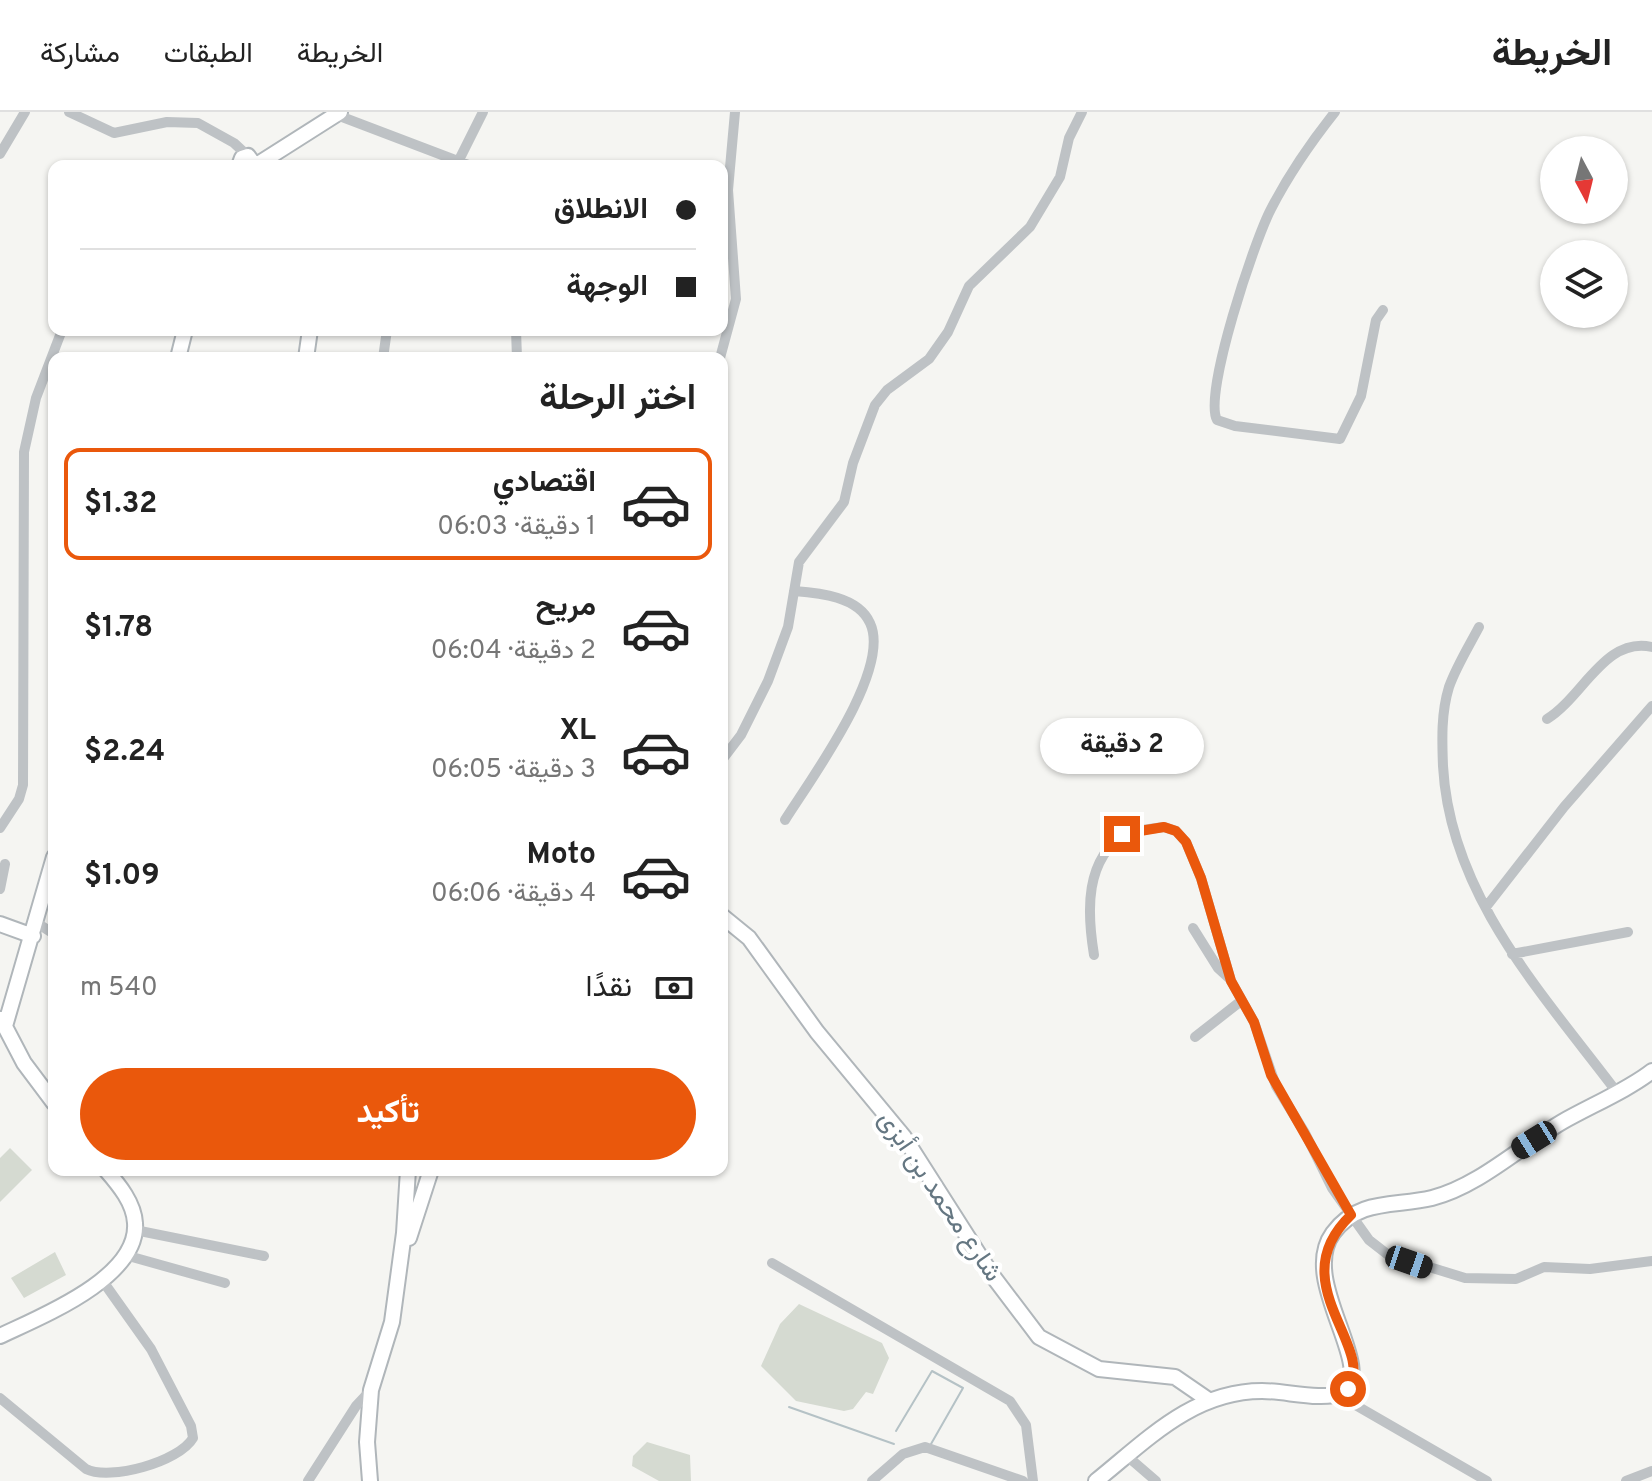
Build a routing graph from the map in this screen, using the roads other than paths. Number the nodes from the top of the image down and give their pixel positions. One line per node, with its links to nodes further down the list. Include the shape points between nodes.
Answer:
1 (25, 112): 10 (street)
2 (69, 112): 9 (street, via 114,133 167,122)
3 (193, 112): 9 (street)
4 (483, 112): 14 (street)
5 (735, 112): 16 (street)
6 (1335, 112): 17 (street, via 1269,213 1224,349 1212,404 1217,420 1340,439 1361,396 1376,320)
7 (338, 114): 12 (street); 13 (street)
8 (1082, 115): 20 (street, via 1069,138 1060,177 1030,227 969,286 929,359 875,405 844,502 802,556)
9 (198, 123): 11 (street, via 224,138)
10 (0, 154)
11 (245, 160)
12 (256, 160)
13 (450, 160)
14 (459, 160)
15 (728, 190): 18 (street, via 736,299)
16 (728, 190)
17 (1383, 310)
18 (728, 328)
19 (48, 367): 27 (street, via 24,452 23,785)
20 (794, 591): 25 (street, via 768,681); 26 (street, via 832,596 855,608 870,622 873,643 849,719)
21 (1479, 627): 33 (street, via 1449,687 1442,746 1455,842)
22 (1652, 647): 24 (street, via 1633,644 1615,652)
23 (1652, 706): 33 (street)
24 (1547, 719)
25 (728, 752)
26 (785, 820)
27 (0, 828)
28 (5, 864): 30 (street)
29 (48, 880): 32 (street)
30 (0, 889)
31 (48, 892): 32 (street)
32 (43, 899): 37 (street)
33 (1486, 907): 40 (street)
34 (728, 921): 65 (street, شارع محمد بن أبزى, via 749,938 817,1032 904,1137 974,1250 1039,1337 1099,1369 1175,1377)
35 (0, 924): 37 (street)
36 (1193, 928): 42 (street)
37 (35, 929): 38 (street); 44 (street)
38 (48, 932)
39 (1628, 932): 40 (street)
40 (1512, 954): 47 (street)
41 (1094, 955): 42 (street, via 1088,897 1103,861 1122,834 1164,827 1176,831 1189,848)
42 (1231, 981): 43 (street)
43 (1241, 1001): 45 (street); 52 (street, via 1280,1094)
44 (2, 1022): 48 (street)
45 (1195, 1037)
46 (1652, 1071): 47 (street)
47 (1616, 1091): 52 (street, via 1445,1194 1375,1204)
48 (48, 1095)
49 (110, 1176): 53 (street, via 129,1202)
50 (407, 1176): 56 (street)
51 (429, 1176): 56 (street)
52 (1351, 1215): 57 (street, via 1387,1254 1454,1277 1516,1279 1544,1267 1590,1269); 63 (street, via 1331,1236 1325,1266 1326,1291 1354,1369 1352,1383)
53 (135, 1230): 54 (street); 55 (street)
54 (125, 1255): 59 (street); 60 (street)
55 (264, 1256)
56 (400, 1256): 62 (street, via 392,1322)
57 (1652, 1261)
58 (772, 1263): 72 (street, via 1016,1406 1026,1425)
59 (102, 1280): 61 (street); 64 (street, via 151,1349 191,1426 188,1446 114,1475 96,1474)
60 (225, 1283)
61 (0, 1336)
62 (371, 1390): 68 (street); 69 (street)
63 (1338, 1395): 65 (street, via 1251,1391); 75 (street)
64 (0, 1398)
65 (1207, 1399): 66 (street)
66 (1127, 1456): 73 (street); 74 (street)
67 (1652, 1471): 76 (street)
68 (308, 1481)
69 (370, 1481)
70 (872, 1481): 71 (street, via 903,1454 925,1447)
71 (1023, 1481)
72 (1033, 1481)
73 (1096, 1481)
74 (1156, 1481)
75 (1487, 1481)
76 (1626, 1481)

